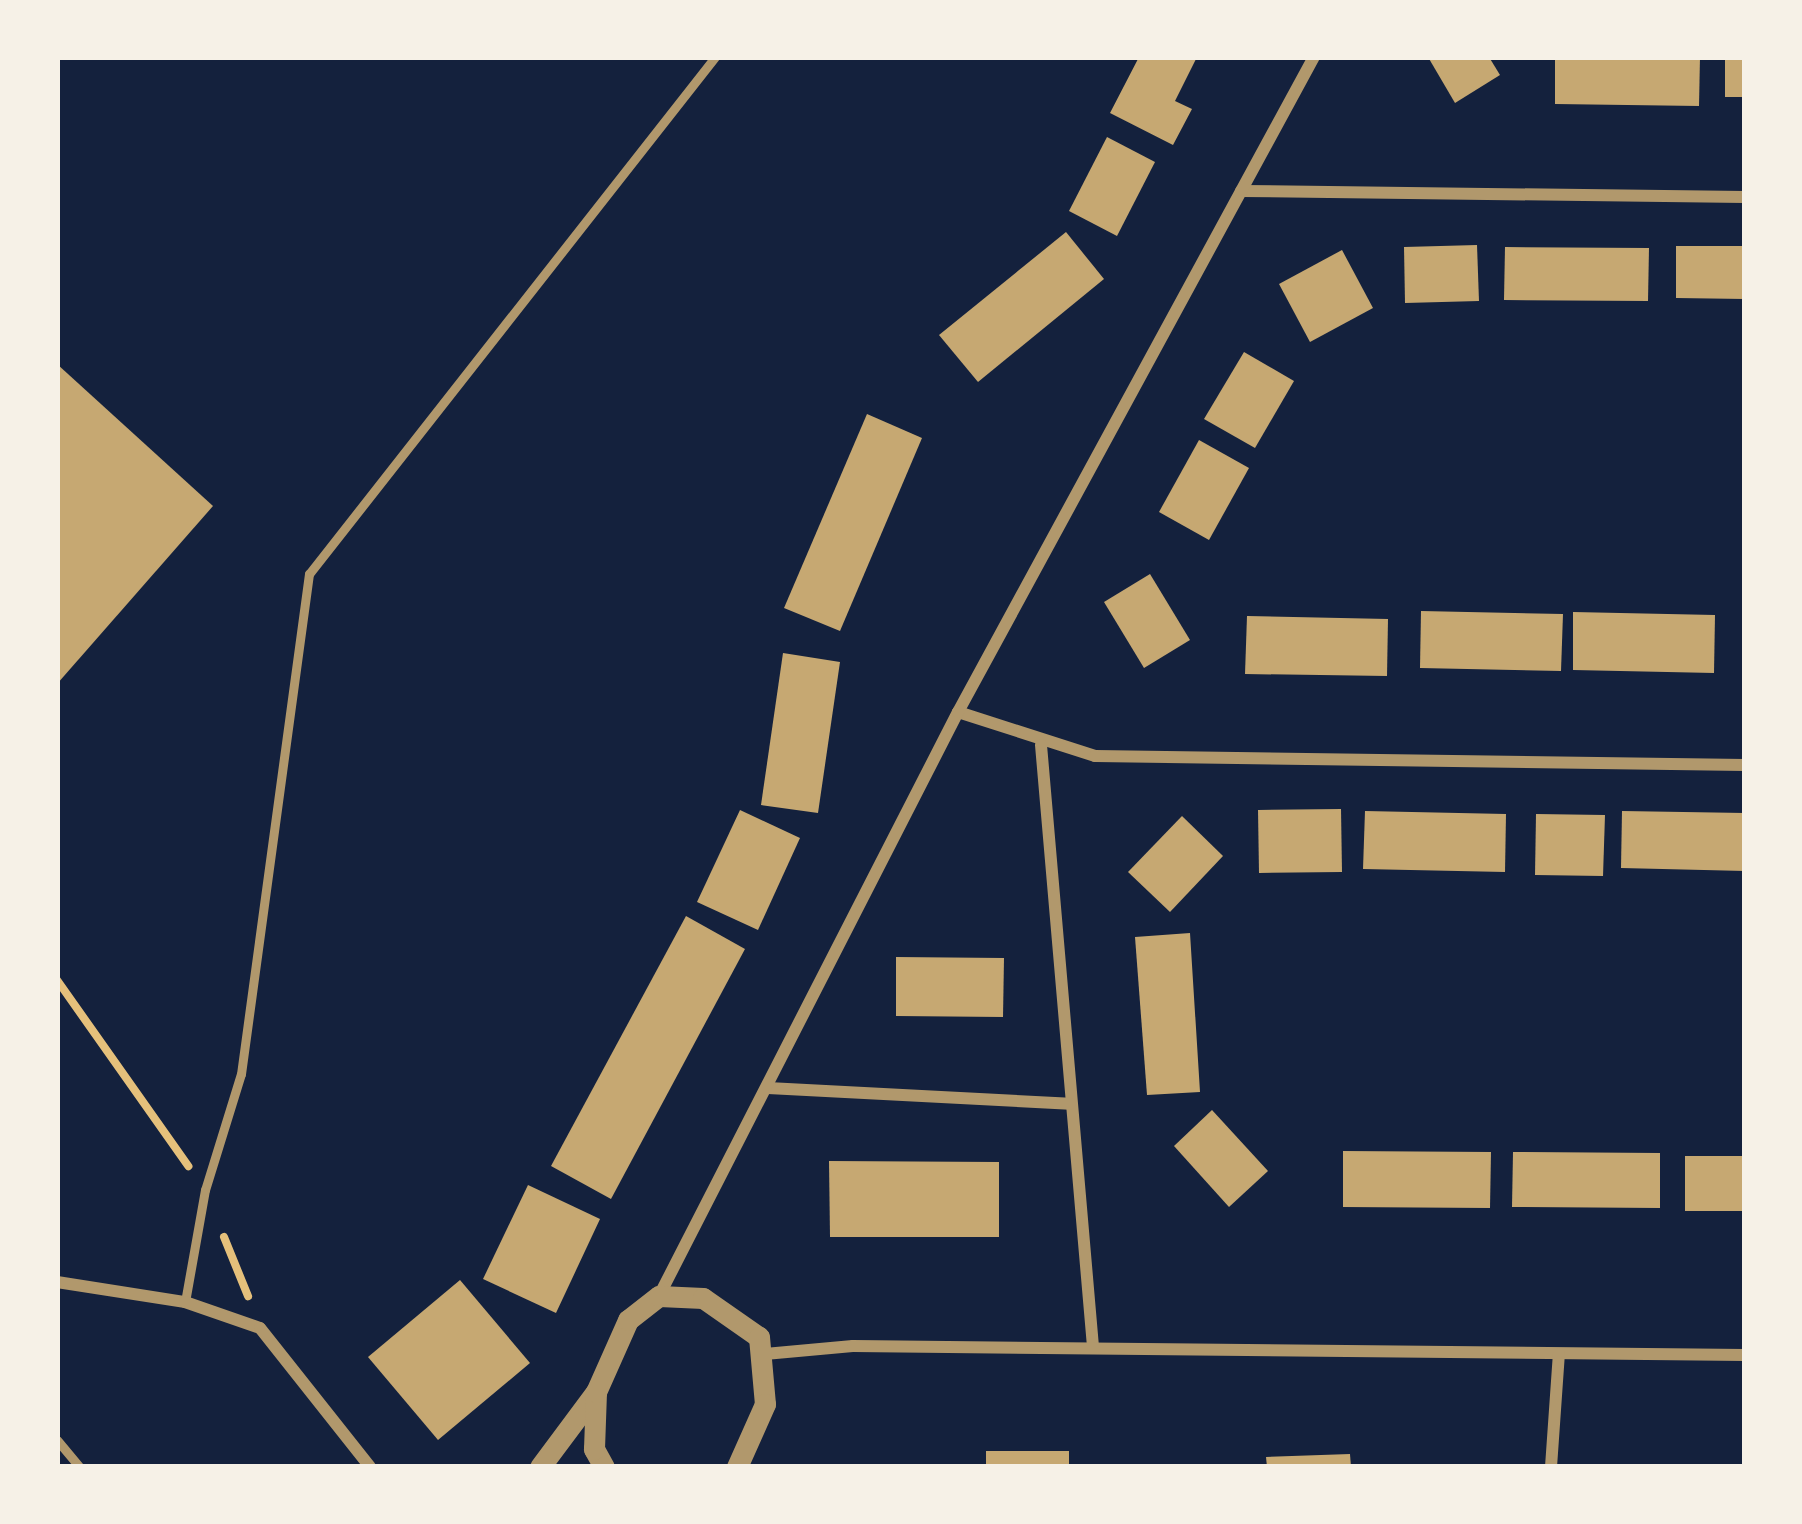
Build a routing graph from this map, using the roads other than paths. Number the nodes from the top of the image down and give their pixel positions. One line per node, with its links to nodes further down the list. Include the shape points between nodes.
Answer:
1 (715, 57): 12 (lane, via 309,574 241,1074 205,1190)
2 (1314, 57): 3 (street)
3 (1241, 191): 4 (street); 5 (street)
4 (1745, 197)
5 (958, 712): 6 (street); 8 (street)
6 (1041, 745): 7 (street, via 1162,760); 9 (street)
7 (1745, 764)
8 (768, 1088): 9 (street); 11 (street)
9 (1070, 1104): 13 (street)
10 (57, 1282): 12 (street)
11 (659, 1296): 14 (street, via 703,1298 730,1311 759,1337); 17 (street, via 628,1320)
12 (185, 1302): 20 (street, via 260,1328)
13 (1093, 1347): 14 (street, via 853,1346); 15 (street)
14 (764, 1354): 23 (street, via 766,1404)
15 (1559, 1354): 16 (street); 24 (street)
16 (1745, 1355)
17 (596, 1392): 21 (street); 22 (street, via 594,1449)
18 (57, 1441): 19 (lane)
19 (80, 1467)
20 (370, 1467)
21 (540, 1467)
22 (604, 1467)
23 (736, 1467)
24 (1551, 1467)

